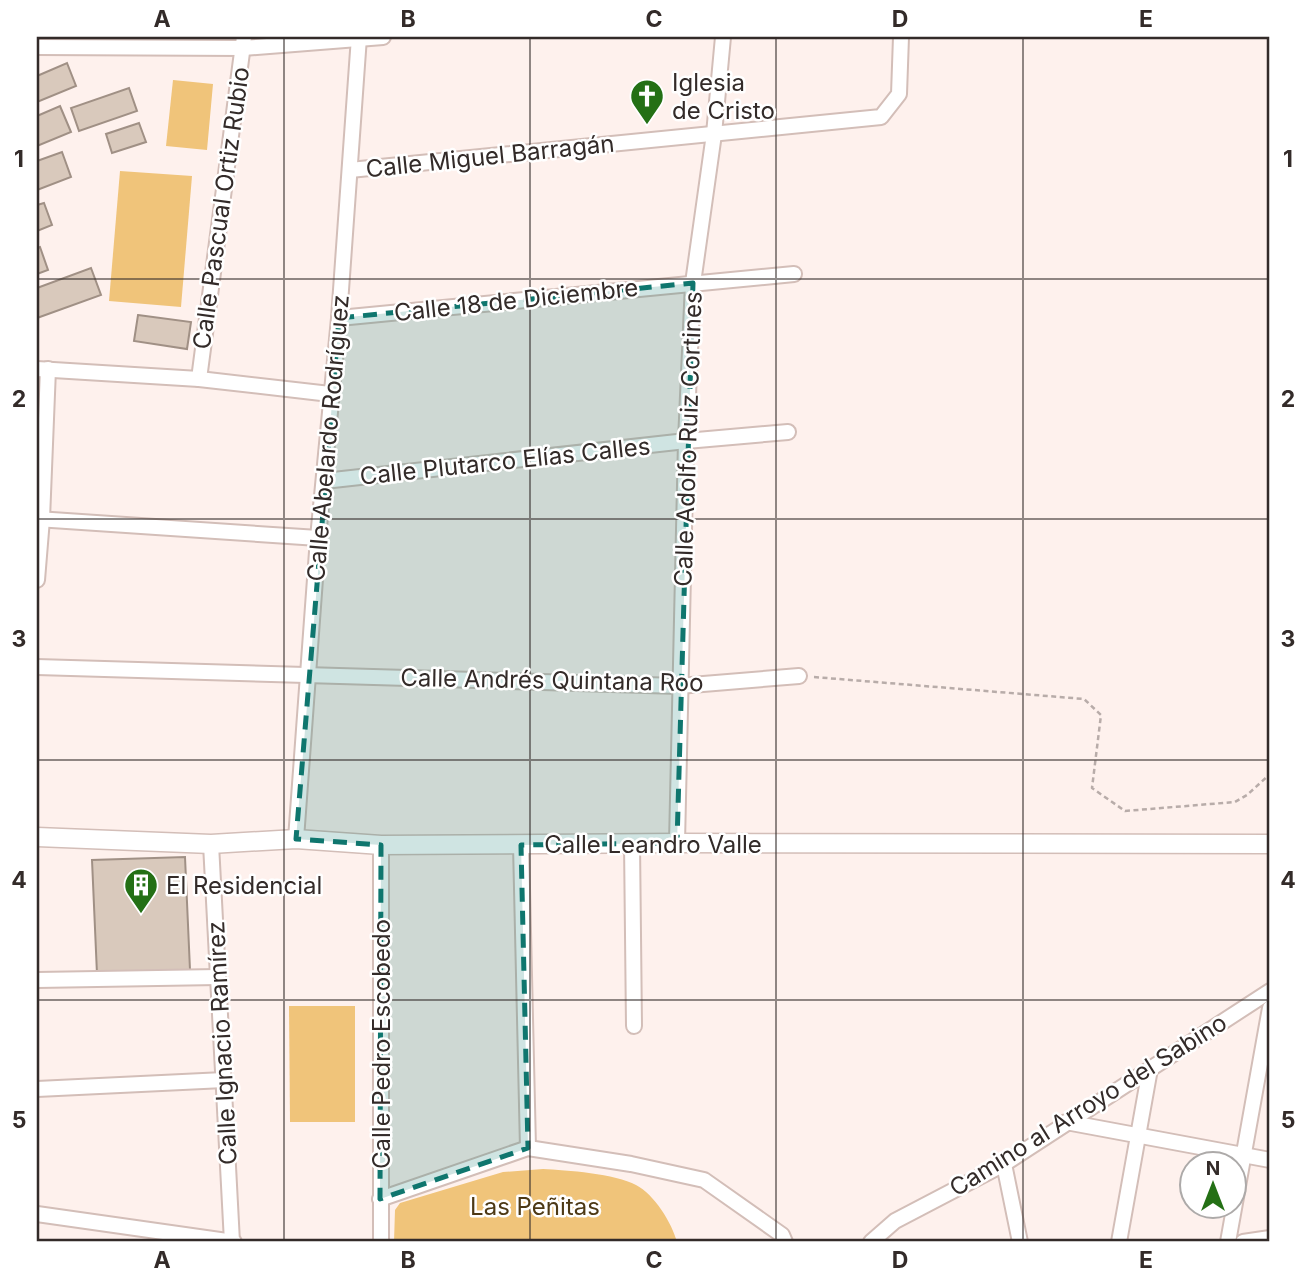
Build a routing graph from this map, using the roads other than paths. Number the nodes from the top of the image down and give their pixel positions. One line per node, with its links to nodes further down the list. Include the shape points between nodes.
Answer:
1 (383, 37): 4 (street)
2 (723, 37): 7 (street, Calle Adolfo Ruiz Cortines)
3 (901, 37): 7 (street, Calle Miguel Barragán, via 899,94 881,117)
4 (359, 38): 5 (street); 8 (street, Calle Abelardo Rodríguez)
5 (243, 42): 6 (street); 13 (street, Calle Pascual Ortiz Rubio)
6 (37, 47)
7 (714, 134): 8 (street, Calle Miguel Barragán); 10 (street, Calle Adolfo Ruiz Cortines)
8 (350, 170): 11 (street, Calle Abelardo Rodríguez)
9 (794, 274): 10 (street, Calle 18 de Diciembre)
10 (693, 283): 11 (street, Calle 18 de Diciembre); 16 (street, Calle Adolfo Ruiz Cortines)
11 (339, 318): 14 (street, Calle Abelardo Rodríguez)
12 (42, 369): 13 (street); 18 (street)
13 (199, 379): 14 (street)
14 (330, 394): 17 (street, Calle Abelardo Rodríguez)
15 (788, 432): 16 (street, Calle Plutarco Elías Calles)
16 (686, 441): 17 (street, Calle Plutarco Elías Calles); 24 (street, Calle Adolfo Ruiz Cortines)
17 (324, 481): 19 (street, Calle Abelardo Rodríguez)
18 (40, 519): 19 (street); 20 (street)
19 (318, 538): 22 (street, Calle Abelardo Rodríguez)
20 (37, 580)
21 (37, 667): 22 (street, Calle Andrés Quintana Roo)
22 (308, 674): 24 (street, Calle Andrés Quintana Roo); 26 (street, Calle Abelardo Rodríguez)
23 (799, 676): 24 (street, Calle Andrés Quintana Roo)
24 (679, 686): 28 (street, Calle Adolfo Ruiz Cortines)
25 (37, 836): 29 (street, Calle Leandro Valle)
26 (296, 839): 29 (street, Calle Leandro Valle); 31 (street, Calle Leandro Valle)
27 (632, 843): 28 (street, Calle Leandro Valle); 32 (street, Calle Leandro Valle); 37 (street)
28 (677, 843): 30 (street, Calle Leandro Valle)
29 (211, 844): 33 (street, Calle Ignacio Ramírez)
30 (1270, 844)
31 (381, 845): 32 (street, Calle Leandro Valle); 49 (street, Calle Pedro Escobedo)
32 (521, 845): 43 (street)
33 (218, 977): 34 (street); 39 (street, Calle Ignacio Ramírez)
34 (37, 980)
35 (1270, 991): 38 (street, Camino al Arroyo del Sabino)
36 (1270, 1007): 45 (street)
37 (634, 1026)
38 (1150, 1069): 41 (street, Camino al Arroyo del Sabino); 42 (street)
39 (223, 1080): 40 (street); 53 (street, Calle Ignacio Ramírez)
40 (37, 1088)
41 (1066, 1122): 42 (street); 48 (street, Camino al Arroyo del Sabino)
42 (1138, 1136): 44 (street); 58 (street)
43 (528, 1148): 49 (street); 55 (street, via 704,1180 782,1235)
44 (1217, 1150)
45 (1246, 1150)
46 (1248, 1156): 47 (street)
47 (1270, 1160)
48 (1004, 1164): 56 (street, Camino al Arroyo del Sabino, via 895,1221); 57 (street)
49 (380, 1199): 54 (street, Calle Pedro Escobedo)
50 (37, 1214): 53 (street)
51 (1232, 1220): 59 (street)
52 (1262, 1240): 60 (street)
53 (233, 1242)
54 (381, 1242)
55 (785, 1242)
56 (871, 1242)
57 (1020, 1242)
58 (1119, 1242)
59 (1228, 1242)
60 (1243, 1242)

